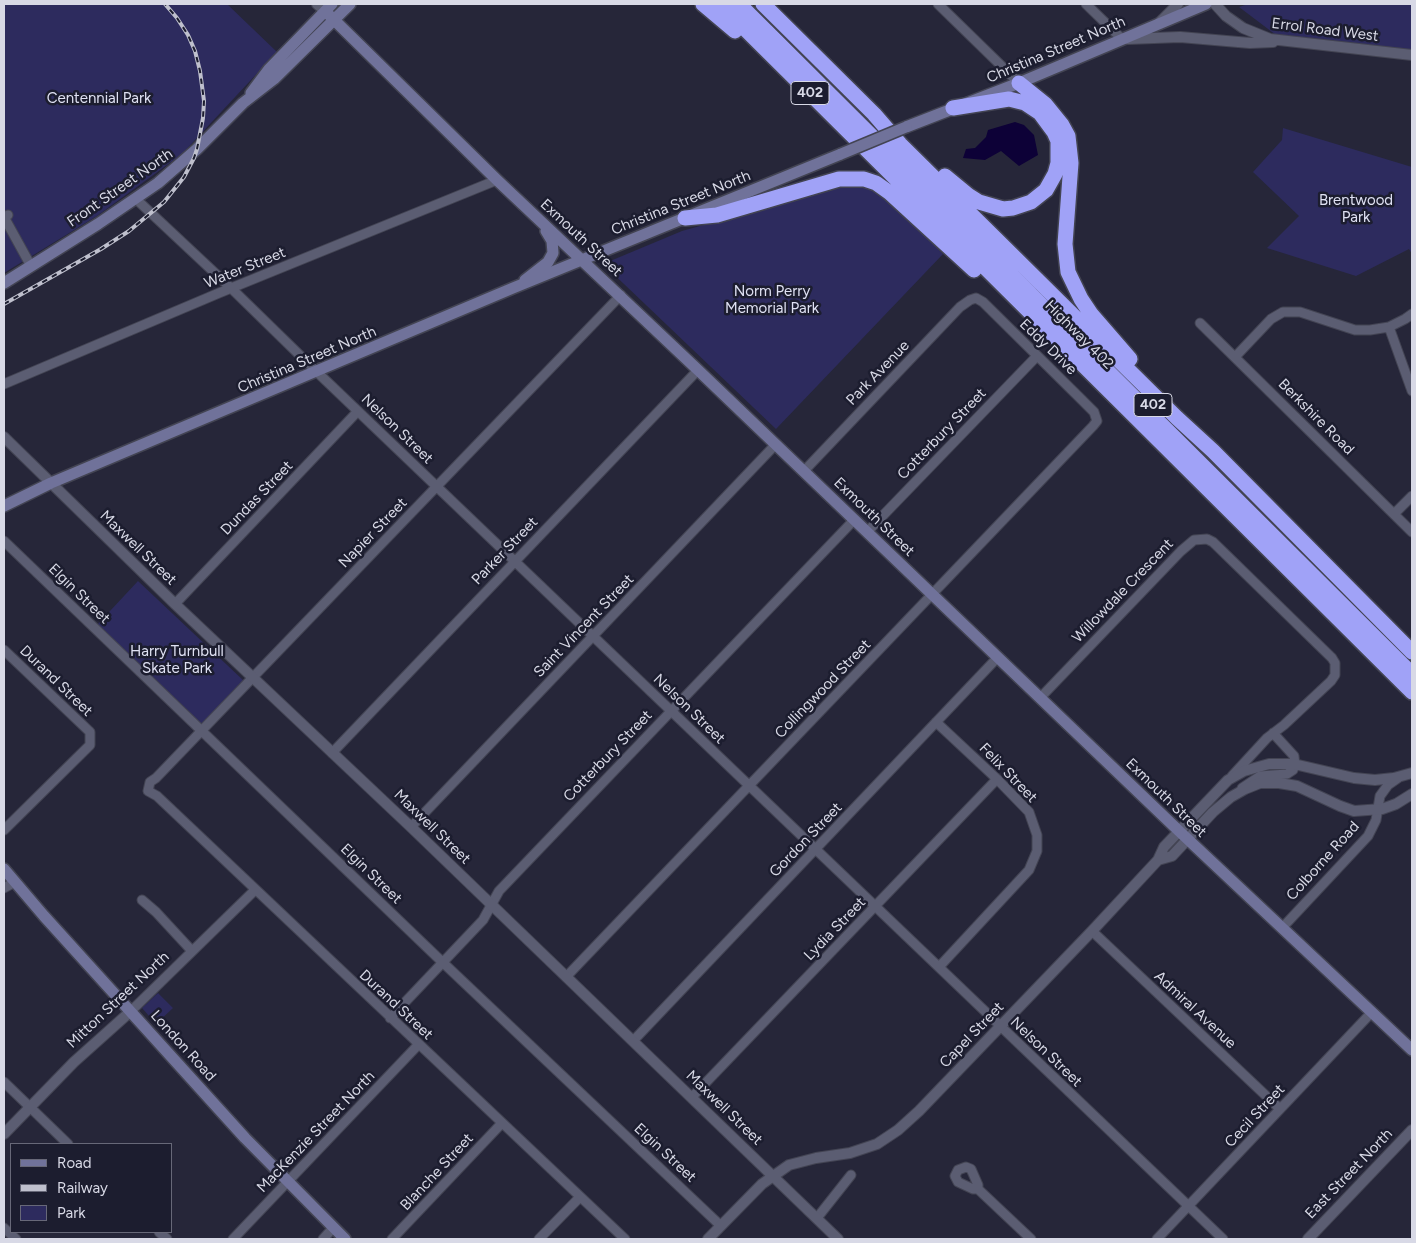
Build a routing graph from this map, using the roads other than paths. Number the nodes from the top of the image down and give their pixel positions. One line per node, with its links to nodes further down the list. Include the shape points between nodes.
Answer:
1 (350, 4): 13 (main road, Front Street North)
2 (703, 4): 23 (highway, via 842,133)
3 (720, 4): 23 (highway, Highway 402 / 402)
4 (739, 4): 69 (highway)
5 (750, 4): 67 (highway, Highway 402 / 402)
6 (763, 4): 21 (highway)
7 (938, 4): 18 (street)
8 (1086, 4): 15 (street)
9 (1178, 4): 14 (street)
10 (1206, 4): 14 (main road, Christina Street North)
11 (1215, 4): 16 (street, Errol Road West, via 1243,28)
12 (325, 6): 13 (main road, Exmouth Street); 19 (main road, Front Street North)
13 (334, 21): 19 (main road, Front Street North, via 274,79); 22 (main road, Exmouth Street)
14 (1159, 23): 15 (main road, Christina Street North)
15 (1122, 39): 16 (street, via 1170,36 1250,43); 18 (main road, Christina Street North)
16 (1286, 42): 17 (street, Errol Road West)
17 (1412, 55)
18 (1019, 83): 20 (main road, Christina Street North); 48 (highway, via 1045,104 1068,136 1072,163 1066,258 1068,272 1080,300)
19 (243, 103): 24 (main road, Front Street North, via 182,163)
20 (953, 108): 21 (highway, via 1009,99 1025,103 1040,113 1054,132 1059,153 1055,174 1046,190 1031,202 1013,208 1003,209 979,202); 27 (main road, Christina Street North, bridge)
21 (874, 114): 48 (highway, via 1176,418)
22 (497, 180): 26 (main road, Exmouth Street); 32 (street, Water Street)
23 (900, 182): 53 (highway, Highway 402 / 402)
24 (136, 198): 29 (main road, Front Street North); 32 (street, Nelson Street)
25 (8, 215): 29 (street, via 4,217 17,235)
26 (536, 217): 28 (main road, Exmouth Street); 31 (main road, via 550,237 553,253 548,262)
27 (685, 218): 28 (main road, Christina Street North); 53 (highway, via 717,215 839,179 855,178 876,183 1008,301 1154,444)
28 (583, 260): 31 (main road, Christina Street North); 33 (main road, Exmouth Street)
29 (31, 266): 30 (main road, Front Street North)
30 (4, 283)
31 (513, 288): 41 (main road, Christina Street North)
32 (232, 289): 41 (street, Nelson Street); 42 (street, Water Street)
33 (620, 295): 40 (main road, Exmouth Street); 51 (street, Napier Street)
34 (976, 298): 38 (street, Eddy Drive); 49 (street, Park Avenue, via 960,307)
35 (1412, 314): 37 (street)
36 (1200, 323): 39 (street, Berkshire Road)
37 (1389, 327): 39 (street, via 1355,330 1300,312 1287,311 1271,319); 43 (street)
38 (1037, 356): 45 (street, Eddy Drive, via 1094,412); 57 (street, Cotterbury Street)
39 (1235, 356): 55 (street, Berkshire Road)
40 (698, 370): 47 (main road, Exmouth Street); 60 (street, Parker Street)
41 (317, 372): 44 (street, Nelson Street); 50 (main road, Christina Street North)
42 (4, 384)
43 (1412, 391)
44 (358, 411): 51 (street, Nelson Street); 62 (street, Dundas Street)
45 (1096, 418): 61 (street, Collingwood Street, via 1093,426)
46 (4, 437): 50 (street, Maxwell Street)
47 (776, 444): 49 (main road, Exmouth Street); 63 (street, Saint Vincent Street)
48 (1213, 451): 65 (highway)
49 (804, 470): 56 (main road, Exmouth Street)
50 (50, 484): 54 (main road, Christina Street North); 62 (street, Maxwell Street)
51 (437, 486): 60 (street, Nelson Street); 70 (street, Napier Street)
52 (1412, 496): 55 (street)
53 (1221, 503): 71 (highway, Highway 402 / 402)
54 (4, 506)
55 (1394, 514): 58 (street, Berkshire Road)
56 (854, 520): 57 (main road, Exmouth Street); 73 (street, Cotterbury Street)
57 (868, 532): 61 (main road, Exmouth Street)
58 (1412, 532)
59 (4, 541): 75 (street, Elgin Street)
60 (514, 561): 63 (street, Nelson Street); 77 (street, Parker Street)
61 (933, 594): 66 (main road, Exmouth Street); 82 (street, Collingwood Street)
62 (174, 604): 70 (street, Maxwell Street)
63 (594, 636): 73 (street, Nelson Street); 88 (street, Saint Vincent Street)
64 (4, 650): 89 (street, Durand Street, via 90,732 90,745)
65 (1412, 652)
66 (998, 657): 72 (main road, Exmouth Street); 74 (street, Gordon Street)
67 (1412, 663)
68 (1336, 669): 72 (street, Willowdale Crescent, via 1332,658 1213,542 1200,538 1181,551); 76 (street, Capel Street, via 1331,681)
69 (1412, 674)
70 (252, 678): 75 (street, Napier Street); 77 (street, Maxwell Street)
71 (1412, 692)
72 (1040, 698): 90 (main road, Exmouth Street)
73 (671, 711): 82 (street, Nelson Street); 98 (street, Cotterbury Street, via 499,891)
74 (936, 722): 80 (street, Felix Street); 92 (street, Gordon Street)
75 (202, 731): 83 (street, Napier Street, via 150,782); 103 (street, Elgin Street)
76 (1273, 733): 78 (street, via 1294,756); 81 (street, Capel Street)
77 (332, 753): 88 (street, Maxwell Street)
78 (1296, 765): 79 (street, Capel Street, via 1365,779 1384,780); 81 (street, Capel Street, via 1258,766); 84 (street, Capel Street, via 1290,773 1260,776)
79 (1407, 774): 87 (street, Colborne Road, via 1391,782 1382,792)
80 (997, 779): 99 (street, Lydia Street); 104 (street, Felix Street, via 1029,812 1037,835 1037,851 1029,870)
81 (1228, 780): 90 (street, Capel Street)
82 (750, 785): 92 (street, Nelson Street); 105 (street, Collingwood Street)
83 (148, 791): 96 (street, Durand Street, via 158,796)
84 (1234, 794): 87 (street, Capel Street, via 1260,783 1289,784 1347,809); 90 (street, Capel Street)
85 (1412, 794): 86 (street)
86 (1396, 804): 87 (street); 91 (street, via 1381,814)
87 (1377, 810): 91 (street, Colborne Road)
88 (411, 827): 98 (street, Maxwell Street)
89 (4, 830)
90 (1183, 835): 100 (main road, Exmouth Street); 101 (street, Capel Street, via 1164,847 1158,860)
91 (1368, 836): 100 (street, Colborne Road)
92 (816, 849): 99 (street, Nelson Street); 110 (street, Gordon Street)
93 (4, 868): 94 (main road, London Road)
94 (15, 882): 95 (street); 106 (main road, London Road)
95 (4, 888)
96 (255, 890): 102 (street, Mitton Street North); 108 (street, Durand Street)
97 (142, 900): 102 (street)
98 (492, 905): 103 (street, Cotterbury Street, via 483,920); 105 (street, Maxwell Street)
99 (876, 906): 104 (street, Nelson Street); 114 (street, Lydia Street)
100 (1282, 928): 107 (main road, Exmouth Street)
101 (1092, 931): 109 (street, Capel Street); 116 (street, Admiral Avenue)
102 (192, 951): 106 (street, Mitton Street North)
103 (443, 962): 108 (street, Cotterbury Street); 128 (street, Elgin Street)
104 (939, 967): 109 (street, Nelson Street)
105 (566, 976): 110 (street, Maxwell Street)
106 (131, 1011): 115 (street, Mitton Street North); 123 (main road, London Road)
107 (1372, 1012): 112 (main road, Exmouth Street); 116 (street, Cecil Street)
108 (390, 1018): 111 (street, Durand Street)
109 (1001, 1027): 122 (street, Capel Street, via 919,1112 877,1144 789,1165); 126 (street, Nelson Street)
110 (633, 1040): 114 (street, Maxwell Street)
111 (418, 1044): 117 (street, Durand Street); 123 (street, MacKenzie Street North)
112 (1412, 1050)
113 (4, 1082): 115 (street)
114 (692, 1097): 122 (street, Maxwell Street)
115 (30, 1107): 119 (street, Mitton Street North); 120 (street)
116 (1280, 1109): 126 (street, Cecil Street)
117 (502, 1123): 125 (street, Durand Street); 135 (street, Blanche Street)
118 (1412, 1130): 143 (street, East Street North)
119 (4, 1134)
120 (67, 1143)
121 (851, 1175): 127 (street)
122 (773, 1176): 127 (street, Maxwell Street); 128 (street, Capel Street)
123 (287, 1182): 130 (main road, London Road); 132 (street, MacKenzie Street North)
124 (978, 1188): 140 (street)
125 (580, 1196): 136 (street); 137 (street, Durand Street)
126 (1188, 1206): 141 (street, Cecil Street); 142 (street, Nelson Street)
127 (817, 1218): 139 (street, Maxwell Street)
128 (721, 1226): 138 (street, Capel Street)
129 (4, 1228): 131 (street)
130 (333, 1228): 133 (street); 134 (main road, London Road)
131 (16, 1239)
132 (233, 1239)
133 (323, 1239)
134 (344, 1239)
135 (392, 1239)
136 (539, 1239)
137 (625, 1239)
138 (708, 1239)
139 (838, 1239)
140 (1031, 1239)
141 (1157, 1239)
142 (1223, 1239)
143 (1308, 1239)

